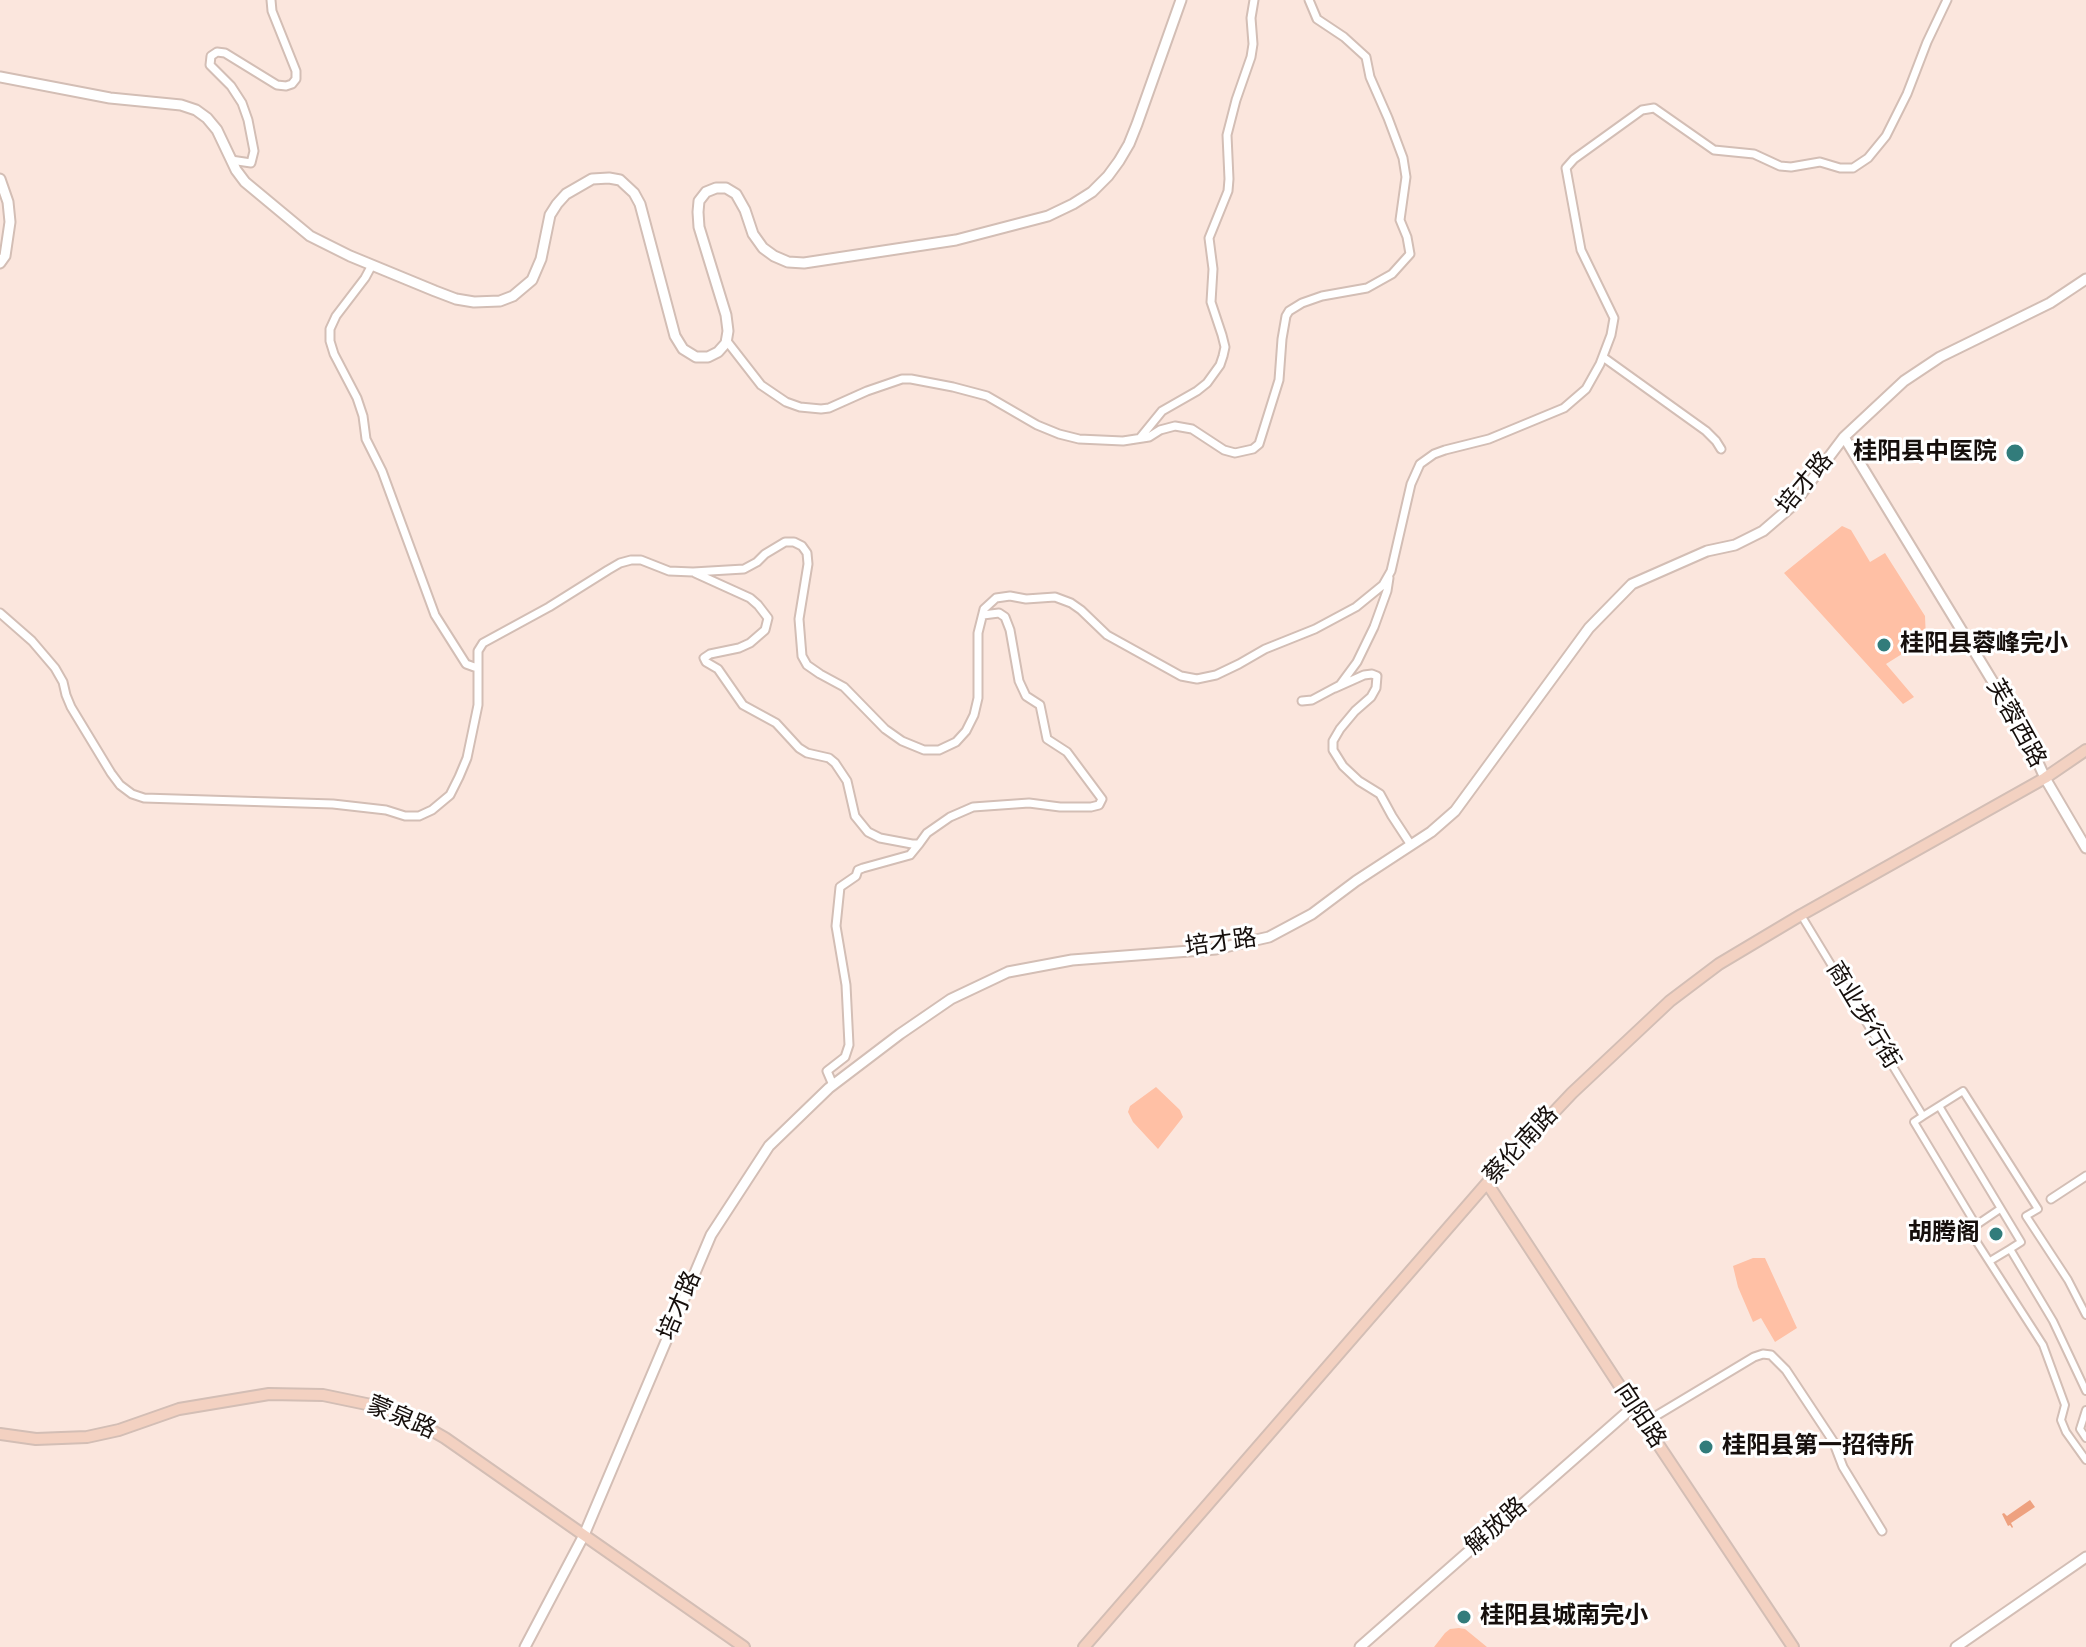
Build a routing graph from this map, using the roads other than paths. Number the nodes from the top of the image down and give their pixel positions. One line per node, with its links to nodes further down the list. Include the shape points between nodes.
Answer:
1 (271, 0): 7 (street, via 296,71 292,84 277,85 225,53 211,56 210,65 242,103 254,151 251,163)
2 (1181, 0): 12 (street, via 1129,144 1092,192 1060,212 956,240 804,263 788,262 763,248 736,194 726,188 706,192 699,201 699,227 726,315)
3 (1254, 0): 15 (street, via 1251,57 1227,135 1228,191 1209,238 1211,302 1223,356 1207,383 1162,411)
4 (1309, 0): 15 (street, via 1317,19 1366,57 1403,158 1400,220 1410,254 1392,274 1367,288 1322,296 1289,311 1279,380 1253,449 1224,450 1192,429 1175,426)
5 (1947, 0): 13 (street, via 1886,136 1853,168 1820,162 1780,166 1754,154 1714,150 1654,108 1642,110 1574,159 1566,168 1581,250 1614,318)
6 (0, 77): 7 (street, via 196,110 217,130)
7 (231, 160): 10 (street, via 245,182 310,236)
8 (0, 179): 9 (street, via 10,222)
9 (0, 263)
10 (372, 265): 12 (street, via 456,299 500,301 532,280 550,215 566,194 592,179 620,180 640,204 683,349 708,357); 21 (street, via 336,316 330,341 357,398 366,439 435,615 466,664)
11 (2086, 279): 14 (street, 培才路, via 2050,303 1940,357 1904,381)
12 (726, 340): 15 (street, via 761,385 800,407 829,408 911,379 987,396 1059,434 1101,441)
13 (1603, 357): 16 (street, via 1706,431); 18 (street, via 1586,389 1564,408 1489,439 1434,454 1420,464)
14 (1844, 437): 25 (street, 芙蓉西路, via 2027,738); 27 (street, 培才路, via 1792,506 1763,531 1632,584 1589,628 1455,811)
15 (1140, 438)
16 (1721, 449)
17 (693, 572): 20 (street, via 744,569 785,542 802,546 808,564 799,619 807,665 844,687 885,729 924,750 956,742 974,715); 21 (street, via 669,571 641,560 620,563 483,643); 26 (street, via 750,598 768,618 759,637 710,654 706,662 718,669 743,705 776,723 799,748 835,763 847,781 855,816 868,832)
18 (1391, 572): 20 (street, via 1356,607 1216,675 1197,679 1181,676 1107,635 1081,610 1055,597 996,598); 22 (street, via 1365,647)
19 (0, 613): 21 (street, via 55,668 71,707 120,785 144,798 333,804 419,816 450,795 467,758 478,705)
20 (983, 615): 26 (street, via 1005,617 1019,681 1026,696 1040,705 1047,739 1067,752 1102,799 1091,807 973,807 937,825)
21 (477, 668)
22 (1335, 688): 23 (street); 27 (street, via 1364,675 1377,676 1371,697 1340,729 1333,750 1359,781 1380,794)
23 (1302, 701)
24 (2086, 750): 25 (main road, 蔡伦南路)
25 (2045, 778): 28 (street, 芙蓉西路); 29 (main road, 蔡伦南路)
26 (919, 844): 30 (street, via 910,855 858,870 840,887 836,926 849,1045 845,1057 827,1071)
27 (1411, 845): 30 (street, 培才路, via 1312,914 1269,937 1216,949 1072,960 1008,972 951,999)
28 (2086, 848)
29 (1801, 915): 32 (street, 商业步行街); 34 (main road, 蔡伦南路, via 1719,964 1670,1001)
30 (833, 1085): 51 (street, 培才路, via 769,1146 711,1235)
31 (1939, 1106): 32 (street); 36 (street); 37 (street, via 1963,1091 2038,1209)
32 (1923, 1116): 38 (street, 商业步行街, via 1914,1122)
33 (2086, 1176): 35 (street)
34 (1487, 1183): 44 (main road, 向阳路); 53 (main road, 蔡伦南路)
35 (2051, 1199)
36 (2000, 1209): 38 (street); 39 (street)
37 (2026, 1216): 39 (street); 42 (street)
38 (1976, 1225): 41 (street, 商业步行街, via 1969,1230)
39 (2011, 1226): 40 (street, via 2021,1242)
40 (2010, 1249): 41 (street); 43 (street)
41 (1990, 1261): 49 (street, 商业步行街, via 2043,1345 2065,1405 2061,1420)
42 (2086, 1315)
43 (2086, 1391)
44 (1633, 1407): 46 (main road, 向阳路); 58 (street, 解放路)
45 (2086, 1410): 48 (street, via 2080,1429)
46 (1644, 1423): 50 (street, via 1754,1357 1771,1355 1833,1441); 59 (main road, 向阳路)
47 (0, 1434): 51 (main road, 蒙泉路, via 79,1438 192,1406 269,1394 341,1397 429,1428)
48 (2086, 1438)
49 (2086, 1460)
50 (1882, 1531)
51 (584, 1535): 54 (street, 培才路); 55 (main road, 蒙泉路)
52 (2086, 1557): 60 (street)
53 (1097, 1630): 56 (main road, 蔡伦南路); 57 (main road, 蔡伦南路)
54 (525, 1647)
55 (744, 1647)
56 (1074, 1647)
57 (1084, 1647)
58 (1360, 1647)
59 (1793, 1647)
60 (1956, 1647)

